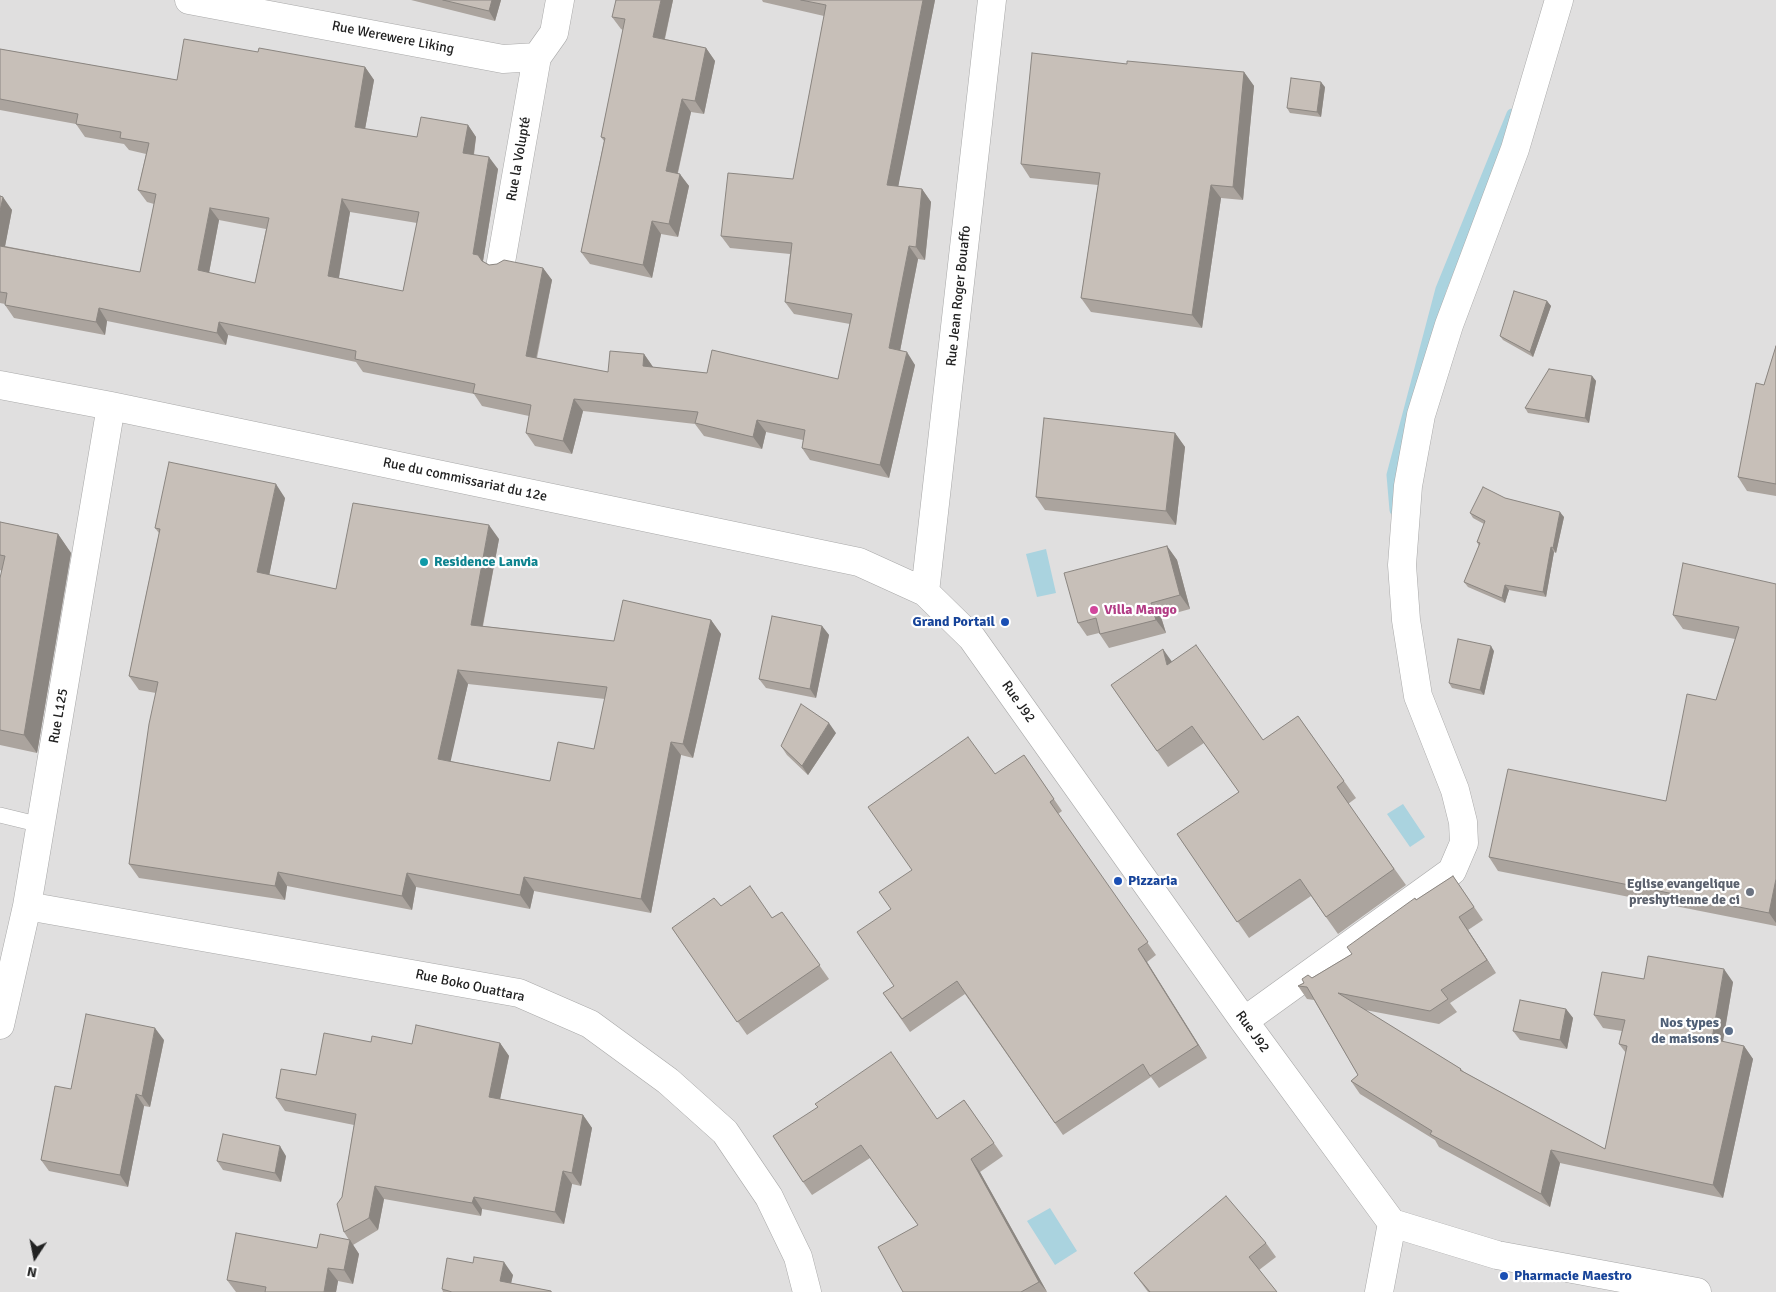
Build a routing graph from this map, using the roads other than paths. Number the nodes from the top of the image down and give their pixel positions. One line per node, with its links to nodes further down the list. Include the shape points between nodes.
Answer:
1 (188, 0): 5 (street, Rue Werewere Liking, via 503,59)
2 (560, 0): 5 (street, via 554,33)
3 (992, 0): 9 (street, Rue Jean Roger Bouaffo)
4 (1558, 0): 13 (street, via 1515,149 1446,334 1422,415 1408,486 1402,566 1406,620 1418,696 1455,790 1464,842 1452,871)
5 (537, 56): 6 (street, Rue la Volupté)
6 (501, 262)
7 (0, 385): 8 (street, Rue du commissariat du 12e)
8 (111, 406): 9 (street, Rue du commissariat du 12e, via 859,562); 11 (street, Rue L125)
9 (925, 592): 13 (street, Rue J92, via 972,638)
10 (0, 815): 11 (lane)
11 (41, 825): 12 (street, Rue L125)
12 (27, 906): 14 (street, Rue L125); 16 (street, Rue Boko Ouattara, via 519,993 590,1024 668,1081 725,1132 769,1197 798,1257)
13 (1244, 1021): 15 (street, Rue J92)
14 (0, 1025)
15 (1392, 1223): 17 (street); 18 (street, via 1497,1255)
16 (807, 1292)
17 (1379, 1292)
18 (1697, 1292)

